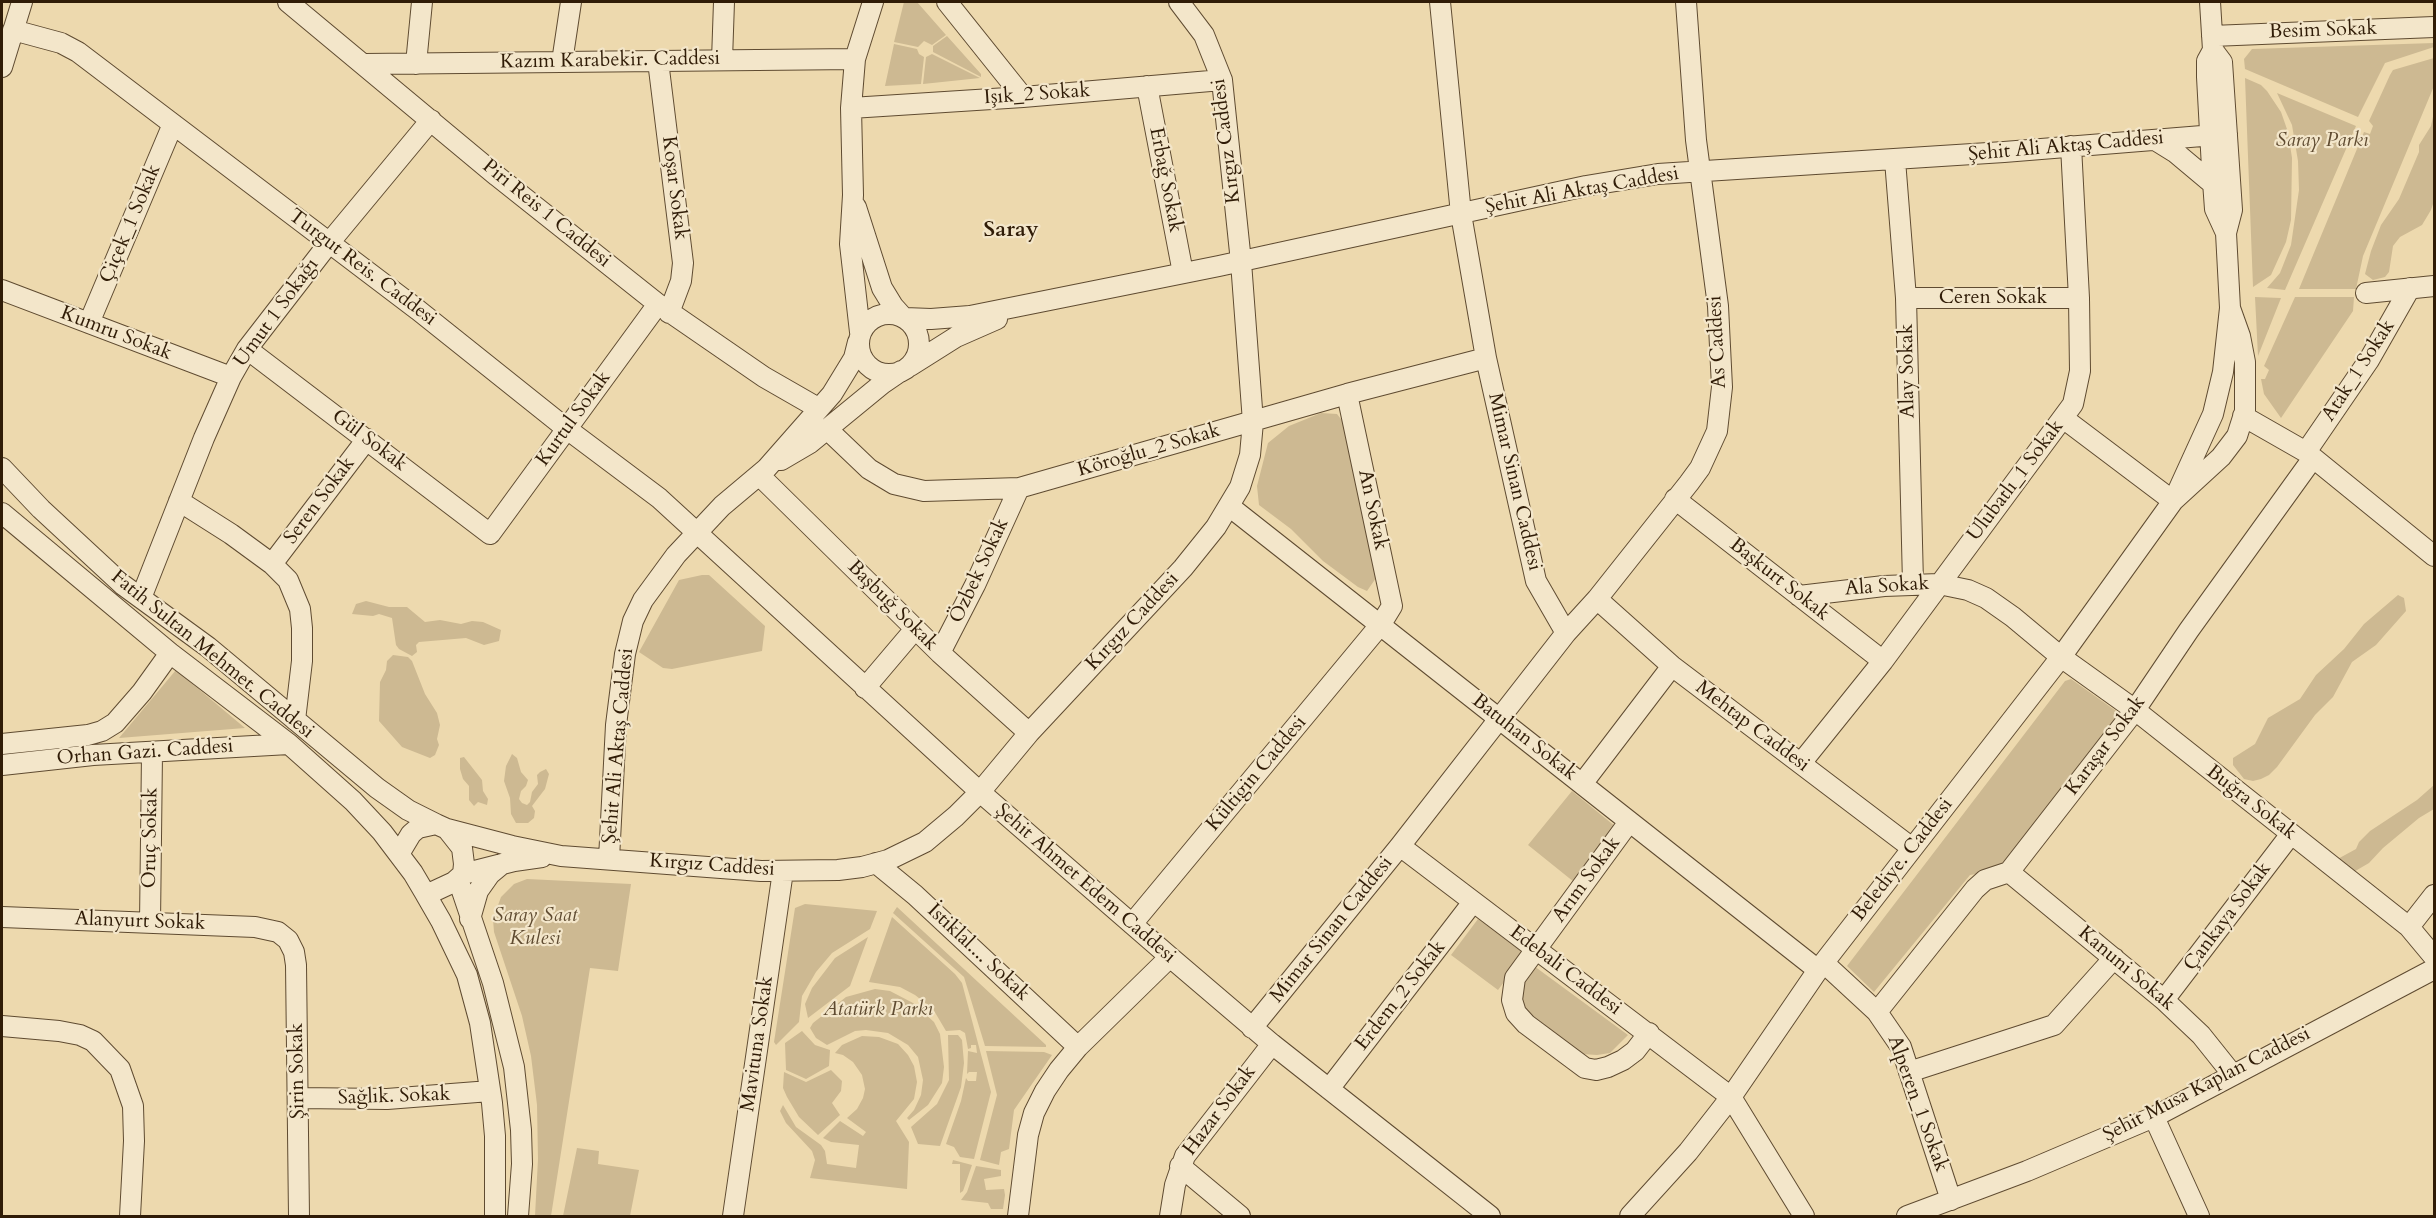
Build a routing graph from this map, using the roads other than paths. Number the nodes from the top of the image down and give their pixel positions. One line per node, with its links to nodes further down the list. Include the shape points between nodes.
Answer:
1 (22, 2): 13 (street)
2 (288, 2): 19 (street, Piri Reis 1 Caddesi)
3 (421, 2): 20 (street)
4 (571, 2): 18 (street)
5 (724, 2): 17 (street)
6 (873, 2): 15 (street)
7 (947, 2): 24 (street)
8 (1179, 2): 22 (street, Kırgız Caddesi, via 1204,35)
9 (1440, 2): 35 (street, Mimar Sinan Caddesi)
10 (1686, 2): 32 (street, As Caddesi)
11 (2210, 2): 14 (street)
12 (2434, 27): 14 (street, Besim Sokak)
13 (13, 30): 21 (street); 27 (street, Turgut Reis. Caddesi, via 61,43 78,52)
14 (2212, 43): 28 (street, via 2222,62)
15 (855, 59): 17 (street, Kazım Karabekir. Caddesi); 25 (street)
16 (658, 60): 17 (street, Kazım Karabekir. Caddesi); 18 (street, Kazım Karabekir. Caddesi); 48 (street, Koşar Sokak, via 683,263 681,281)
17 (722, 60)
18 (562, 62): 20 (street, Kazım Karabekir. Caddesi)
19 (365, 64): 20 (street, Kazım Karabekir. Caddesi); 26 (street, Piri Reis 1 Caddesi)
20 (416, 64)
21 (2, 67)
22 (1222, 80): 23 (street, Işık_2 Sokak); 38 (street, Kırgız Caddesi)
23 (1147, 86): 24 (street, Işık_2 Sokak); 39 (street, Erbağ Sokak)
24 (1023, 97): 25 (street, Işık_2 Sokak)
25 (851, 108): 34 (street)
26 (430, 120): 37 (street, Umut 1 Sokağı); 48 (street, Piri Reis 1 Caddesi)
27 (173, 124): 37 (street, Turgut Reis. Caddesi); 50 (street, Çiçek_1 Sokak)
28 (2218, 135): 29 (street, Şehit Ali Aktaş Caddesi); 33 (street); 36 (street, via 2232,210)
29 (2155, 140): 30 (street, Şehit Ali Aktaş Caddesi); 33 (street)
30 (2071, 146): 31 (street, Şehit Ali Aktaş Caddesi); 45 (street, Ulubatlı_1 Sokak)
31 (1895, 160): 32 (street, Şehit Ali Aktaş Caddesi); 44 (street, Alay Sokak)
32 (1700, 171): 35 (street, Şehit Ali Aktaş Caddesi, via 1609,182); 68 (street, As Caddesi, via 1718,306 1722,387 1713,442 1700,468)
33 (2213, 184): 36 (street, via 2215,208)
34 (853, 195): 49 (street, via 882,288); 51 (street, via 850,244)
35 (1461, 214): 38 (street, Şehit Ali Aktaş Caddesi); 53 (street, Mimar Sinan Caddesi)
36 (2226, 233): 47 (street)
37 (329, 243): 52 (street, Umut 1 Sokağı); 61 (street, Turgut Reis. Caddesi)
38 (1241, 262): 39 (street, Şehit Ali Aktaş Caddesi); 60 (street, Kırgız Caddesi)
39 (1184, 273): 46 (street, Şehit Ali Aktaş Caddesi)
40 (2434, 286): 41 (street)
41 (2410, 288): 43 (street); 64 (street, Atak_1 Sokak)
42 (2, 290): 50 (street, Kumru Sokak)
43 (2366, 293)
44 (1906, 298): 45 (street, Ceren Sokak); 77 (street, Alay Sokak)
45 (2079, 298): 59 (street, Ulubatlı_1 Sokak, via 2080,370 2073,404)
46 (1054, 300): 49 (street, Şehit Ali Aktaş Caddesi, via 970,316); 54 (street, Şehit Ali Aktaş Caddesi, via 982,325)
47 (2230, 308): 58 (street, via 2245,362); 70 (street, via 2223,372 2213,414)
48 (663, 309): 57 (street, Piri Reis 1 Caddesi); 61 (street, Kurtul Sokak)
49 (903, 317): 51 (street, Şehit Ali Aktaş Caddesi, via 882,314 866,324); 54 (street, via 916,330 919,345 914,361)
50 (89, 323): 55 (street, Kumru Sokak)
51 (859, 337): 54 (street, via 863,361 870,368 885,374); 57 (street, Şehit Ali Aktaş Caddesi, via 848,370)
52 (248, 349): 55 (street, Umut 1 Sokağı); 63 (street, Gül Sokak)
53 (1486, 358): 56 (street, Köroğlu_2 Sokak); 84 (street, Mimar Sinan Caddesi, via 1536,581)
54 (905, 369): 62 (street, Şehit Ali Aktaş Caddesi)
55 (231, 377): 69 (street, Umut 1 Sokağı)
56 (1347, 394): 60 (street, Köroğlu_2 Sokak); 82 (street, An Sokak, via 1392,606)
57 (818, 408): 66 (street, Şehit Ali Aktaş Caddesi)
58 (2243, 416): 64 (street); 70 (street, via 2237,436 2221,457)
59 (2063, 418): 70 (street); 78 (street, Ulubatlı_1 Sokak)
60 (1253, 422): 67 (street, Köroğlu_2 Sokak); 71 (street, Kırgız Caddesi, via 1246,476)
61 (567, 429): 73 (street, Turgut Reis. Caddesi, via 659,498); 74 (street, Kurtul Sokak)
62 (827, 429): 66 (street, Şehit Ali Aktaş Caddesi); 67 (street, Köroğlu_2 Sokak, via 869,469 894,484 924,491)
63 (367, 439): 74 (street, Gül Sokak); 76 (street, Seren Sokak)
64 (2310, 455): 75 (street); 91 (street, Karaşar Sokak)
65 (2, 468): 80 (street, Fatih Sultan Mehmet. Caddesi, via 41,509)
66 (762, 472): 73 (street, Şehit Ali Aktaş Caddesi); 83 (street, Başbuğ Sokak)
67 (1019, 488): 86 (street, Özbek Sokak)
68 (1676, 499): 79 (street, Başkurt Sokak); 81 (street, As Caddesi)
69 (179, 501): 76 (street); 80 (street, Umut 1 Sokağı)
70 (2173, 501): 87 (street, Belediye. Caddesi)
71 (1229, 506): 82 (street, Batuhan Sokak); 94 (street, Kırgız Caddesi, via 1183,568)
72 (2, 513): 85 (street, Fatih Sultan Mehmet. Caddesi)
73 (697, 532): 90 (street, Şehit Ahmet Edem Caddesi); 109 (street, Şehit Ali Aktaş Caddesi, via 644,600 628,639 616,725)
74 (490, 534)
75 (2434, 556)
76 (272, 564): 93 (street, via 288,580 300,609 302,661)
77 (1913, 584): 78 (street, Ala Sokak); 79 (street, Ala Sokak)
78 (1939, 584): 87 (street, Ala Sokak, via 1986,598); 88 (street, Ulubatlı_1 Sokak)
79 (1799, 596): 88 (street, Başkurt Sokak)
80 (141, 598): 93 (street, Fatih Sultan Mehmet. Caddesi)
81 (1597, 599): 84 (street, As Caddesi); 89 (street, Mehtap Caddesi)
82 (1382, 624): 92 (street, Batuhan Sokak); 121 (street, Kültigin Caddesi)
83 (915, 629): 86 (street, Başbuğ Sokak); 90 (street)
84 (1566, 633): 92 (street, Mimar Sinan Caddesi)
85 (170, 653): 95 (street, Orhan Gazi. Caddesi, via 115,723 88,735); 96 (street, Fatih Sultan Mehmet. Caddesi)
86 (940, 654): 94 (street, Başbuğ Sokak)
87 (2061, 657): 91 (street, Buğra Sokak); 106 (street, Belediye. Caddesi)
88 (1883, 661): 98 (street, Ulubatlı_1 Sokak)
89 (1672, 666): 98 (street, Mehtap Caddesi); 100 (street)
90 (865, 688): 101 (street, Şehit Ahmet Edem Caddesi)
91 (2135, 710): 104 (street, Buğra Sokak); 113 (street, Karaşar Sokak)
92 (1499, 719): 100 (street, Batuhan Sokak); 105 (street, Mimar Sinan Caddesi)
93 (296, 720): 103 (street, Fatih Sultan Mehmet. Caddesi, via 377,788)
94 (1029, 733): 101 (street, Kırgız Caddesi)
95 (2, 744)
96 (289, 744): 97 (street, Orhan Gazi. Caddesi); 107 (street, Fatih Sultan Mehmet. Caddesi, via 352,801)
97 (152, 753): 99 (street, Orhan Gazi. Caddesi); 120 (street, Oruç Sokak)
98 (1801, 764): 106 (street, Mehtap Caddesi)
99 (2, 765)
100 (1581, 784): 102 (street, Batuhan Sokak)
101 (980, 792): 111 (street, Kırgız Caddesi, via 925,842); 121 (street, Şehit Ahmet Edem Caddesi)
102 (1629, 822): 124 (street, Arım Sokak); 128 (street, Batuhan Sokak)
103 (442, 827): 107 (street, via 418,828); 108 (street, Kırgız Caddesi); 114 (street, Fatih Sultan Mehmet. Caddesi, via 462,848 464,864)
104 (2291, 834): 122 (street, Buğra Sokak); 130 (street, Çankaya Sokak)
105 (1400, 846): 117 (street, Edebali Caddesi); 133 (street, Mimar Sinan Caddesi)
106 (1912, 848): 128 (street, Belediye. Caddesi)
107 (399, 854): 116 (street, Fatih Sultan Mehmet. Caddesi)
108 (561, 856): 109 (street, Kırgız Caddesi); 110 (street, Kırgız Caddesi)
109 (609, 859): 112 (street, Kırgız Caddesi)
110 (503, 863): 114 (street, Kırgız Caddesi); 119 (street, via 478,891)
111 (876, 863): 112 (street, Kırgız Caddesi, via 838,870); 136 (street, İstiklal.... Sokak)
112 (783, 871): 150 (street, Mavituna Sokak)
113 (2009, 872): 127 (street, Kanuni Sokak); 131 (street, via 1985,880 1975,889)
114 (460, 876): 116 (street); 119 (street, Fatih Sultan Mehmet. Caddesi)
115 (2434, 895): 122 (street)
116 (426, 896): 140 (street, Fatih Sultan Mehmet. Caddesi, via 473,993)
117 (1473, 902): 124 (street, Edebali Caddesi); 139 (street, Erdem_2 Sokak)
118 (2, 917): 120 (street, Alanyurt Sokak)
119 (470, 920): 149 (street, Fatih Sultan Mehmet. Caddesi, via 493,983 514,1067 522,1164)
120 (150, 923): 123 (street, Alanyurt Sokak, via 227,925)
121 (1132, 924): 125 (street, Şehit Ahmet Edem Caddesi)
122 (2409, 927): 126 (street, Buğra Sokak)
123 (278, 932): 142 (street, Şirin Sokak, via 288,940 296,965)
124 (1536, 950): 134 (street, Edebali Caddesi); 134 (street, Arım Sokak, via 1515,978 1512,1000 1516,1013 1576,1063 1596,1070 1608,1067 1635,1051)
125 (1170, 957): 133 (street, Şehit Ahmet Edem Caddesi); 136 (street)
126 (2434, 957)
127 (2114, 958): 130 (street, Kanuni Sokak); 137 (street, via 2054,1025)
128 (1821, 966): 131 (street, Alperen_1 Sokak); 141 (street, Belediye. Caddesi)
129 (2434, 969): 138 (street, Şehit Musa Kaplan Caddesi)
130 (2164, 1000): 138 (street, Kanuni Sokak, via 2207,1041)
131 (1877, 1012): 137 (street, Alperen_1 Sokak, via 1901,1047)
132 (2, 1026): 146 (street, via 80,1035 93,1041 120,1069 133,1106)
133 (1252, 1028): 135 (street, Şehit Ahmet Edem Caddesi)
134 (1649, 1033): 141 (street, Edebali Caddesi)
135 (1272, 1044): 139 (street, Şehit Ahmet Edem Caddesi); 144 (street, Hazar Sokak)
136 (1078, 1047): 151 (street, via 1059,1070 1034,1113)
137 (1909, 1072): 145 (street, Alperen_1 Sokak)
138 (2233, 1075): 143 (street, Şehit Musa Kaplan Caddesi)
139 (1329, 1089): 154 (street, Şehit Ahmet Edem Caddesi)
140 (490, 1091): 142 (street, Sağlık. Sokak, via 387,1099); 148 (street, Fatih Sultan Mehmet. Caddesi, via 495,1137)
141 (1731, 1097): 155 (street, Belediye. Caddesi); 156 (street)
142 (298, 1098): 147 (street, Şirin Sokak)
143 (2154, 1117): 145 (street, Şehit Musa Kaplan Caddesi); 158 (street)
144 (1180, 1166): 152 (street, Hazar Sokak); 153 (street)
145 (1951, 1200): 157 (street, Şehit Musa Kaplan Caddesi)
146 (130, 1216)
147 (299, 1216)
148 (495, 1216)
149 (518, 1216)
150 (733, 1216)
151 (1018, 1216)
152 (1170, 1216)
153 (1240, 1216)
154 (1490, 1216)
155 (1630, 1216)
156 (1804, 1216)
157 (1907, 1216)
158 (2199, 1216)

